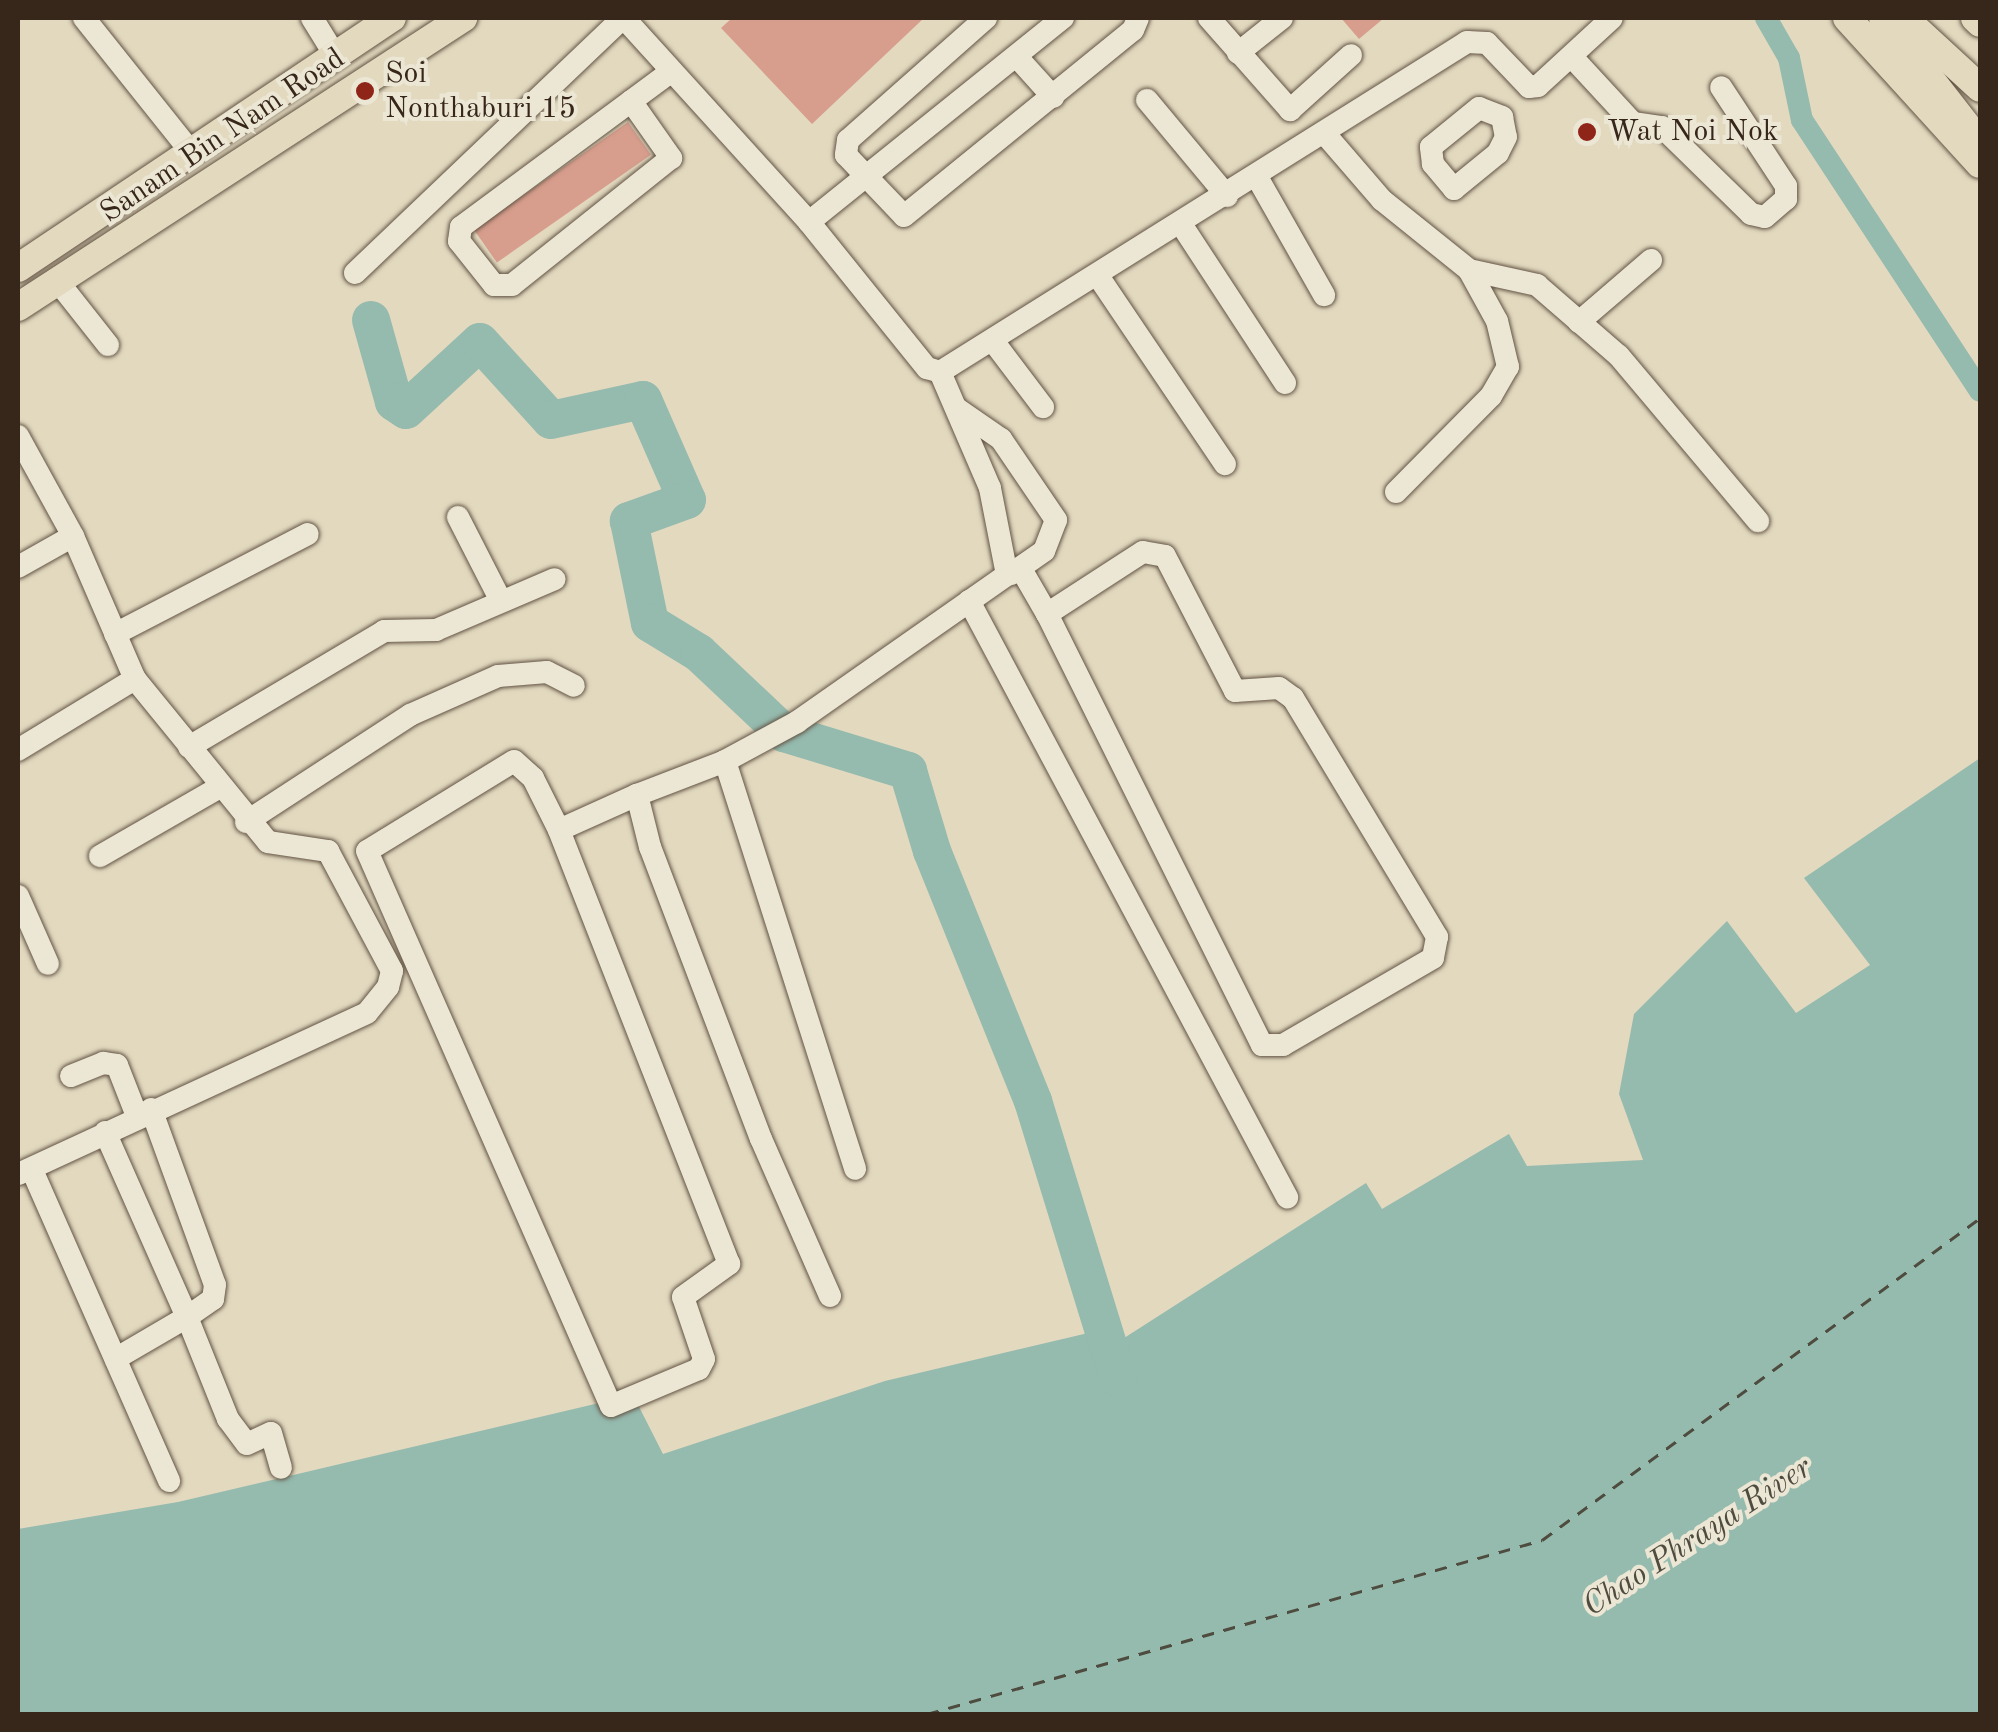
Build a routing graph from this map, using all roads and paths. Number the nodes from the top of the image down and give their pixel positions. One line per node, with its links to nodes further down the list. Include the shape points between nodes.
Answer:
1 (84, 18): 33 (street)
2 (312, 18): 20 (street)
3 (392, 18): 20 (main road, Sanam Bin Nam Road)
4 (463, 18): 45 (main road, Sanam Bin Nam Road)
5 (624, 18): 23 (street); 43 (street)
6 (986, 18): 36 (street, via 848,140 846,155)
7 (1063, 18): 21 (street)
8 (1138, 18): 27 (street)
9 (1209, 18): 18 (street)
10 (1282, 18): 18 (street)
11 (1610, 18): 22 (street)
12 (1847, 18): 34 (main road)
13 (1883, 18): 32 (main road)
14 (1904, 18): 24 (main road)
15 (1934, 18): 24 (main road)
16 (1976, 18): 17 (main road)
17 (1980, 23)
18 (1238, 52): 19 (street, via 1290,110)
19 (1352, 55)
20 (336, 57): 33 (main road, Sanam Bin Nam Road)
21 (1017, 57): 27 (street); 36 (street)
22 (1572, 57): 25 (street); 26 (street, via 1633,122 1662,128 1750,214 1766,217 1786,199 1786,186)
23 (672, 71): 29 (street); 38 (street)
24 (1980, 84)
25 (1530, 87): 30 (street); 31 (street, via 1478,39)
26 (1721, 87)
27 (1053, 97): 36 (street, via 919,210 904,216)
28 (1147, 100): 37 (street)
29 (631, 101): 29 (street, via 461,227 459,241 494,284 512,285 671,158)
30 (1502, 117)
31 (1325, 134): 35 (street); 42 (street, via 1382,200)
32 (1980, 144)
33 (190, 151): 41 (main road, Sanam Bin Nam Road)
34 (1980, 164)
35 (1257, 177): 37 (street); 46 (street)
36 (865, 178): 38 (street)
37 (1227, 196): 39 (street)
38 (809, 222): 51 (street, via 928,368)
39 (1181, 224): 44 (street); 52 (street)
40 (1650, 260): 48 (street)
41 (18, 268)
42 (1470, 270): 48 (street, via 1537,286); 57 (street, via 1497,321 1508,367 1491,396)
43 (355, 273)
44 (1098, 276): 49 (street); 56 (street)
45 (59, 283): 47 (main road, Sanam Bin Nam Road); 50 (street)
46 (1324, 295)
47 (18, 307)
48 (1579, 322): 59 (street, via 1620,356)
49 (993, 341): 51 (street); 53 (street)
50 (108, 346)
51 (940, 372): 54 (street)
52 (1285, 384)
53 (1043, 407)
54 (955, 408): 63 (street, via 990,488); 63 (street, via 1000,439 1050,504 1054,534)
55 (18, 436): 61 (street)
56 (1226, 464)
57 (1396, 492)
58 (458, 517): 65 (street)
59 (1758, 522)
60 (308, 534): 68 (street)
61 (73, 536): 62 (street); 68 (street)
62 (18, 567)
63 (1014, 572): 66 (street); 67 (street)
64 (556, 578): 65 (street)
65 (501, 601): 71 (street, via 436,630 384,631)
66 (970, 601): 73 (street, via 797,722); 86 (street)
67 (1046, 614): 67 (street, via 1262,1045 1283,1045 1433,958 1437,937 1293,698 1279,688 1235,691 1164,556 1142,552)
68 (115, 634): 69 (street)
69 (136, 680): 71 (street); 72 (street)
70 (574, 686): 76 (street, via 547,672 498,676 410,715)
71 (190, 747): 74 (street)
72 (18, 750)
73 (725, 761): 75 (street); 84 (street)
74 (220, 787): 76 (street); 78 (street)
75 (637, 795): 77 (street); 87 (street, via 650,848 761,1139)
76 (246, 822): 82 (street, via 278,846 328,851 392,971 388,987 367,1013)
77 (559, 830): 77 (street, via 533,778 514,761 366,851 610,1406 699,1369 704,1358 684,1297 730,1264)
78 (100, 856)
79 (18, 896): 80 (street)
80 (48, 964)
81 (71, 1076): 82 (street, via 103,1062 117,1065)
82 (144, 1113): 83 (street); 88 (street, via 215,1286 213,1300)
83 (105, 1132): 85 (street); 88 (street)
84 (855, 1169)
85 (25, 1172): 89 (street)
86 (1287, 1197)
87 (830, 1296)
88 (187, 1316): 89 (street); 90 (street, via 228,1420 247,1444 272,1433)
89 (115, 1360): 91 (street)
90 (281, 1468)
91 (169, 1481)

